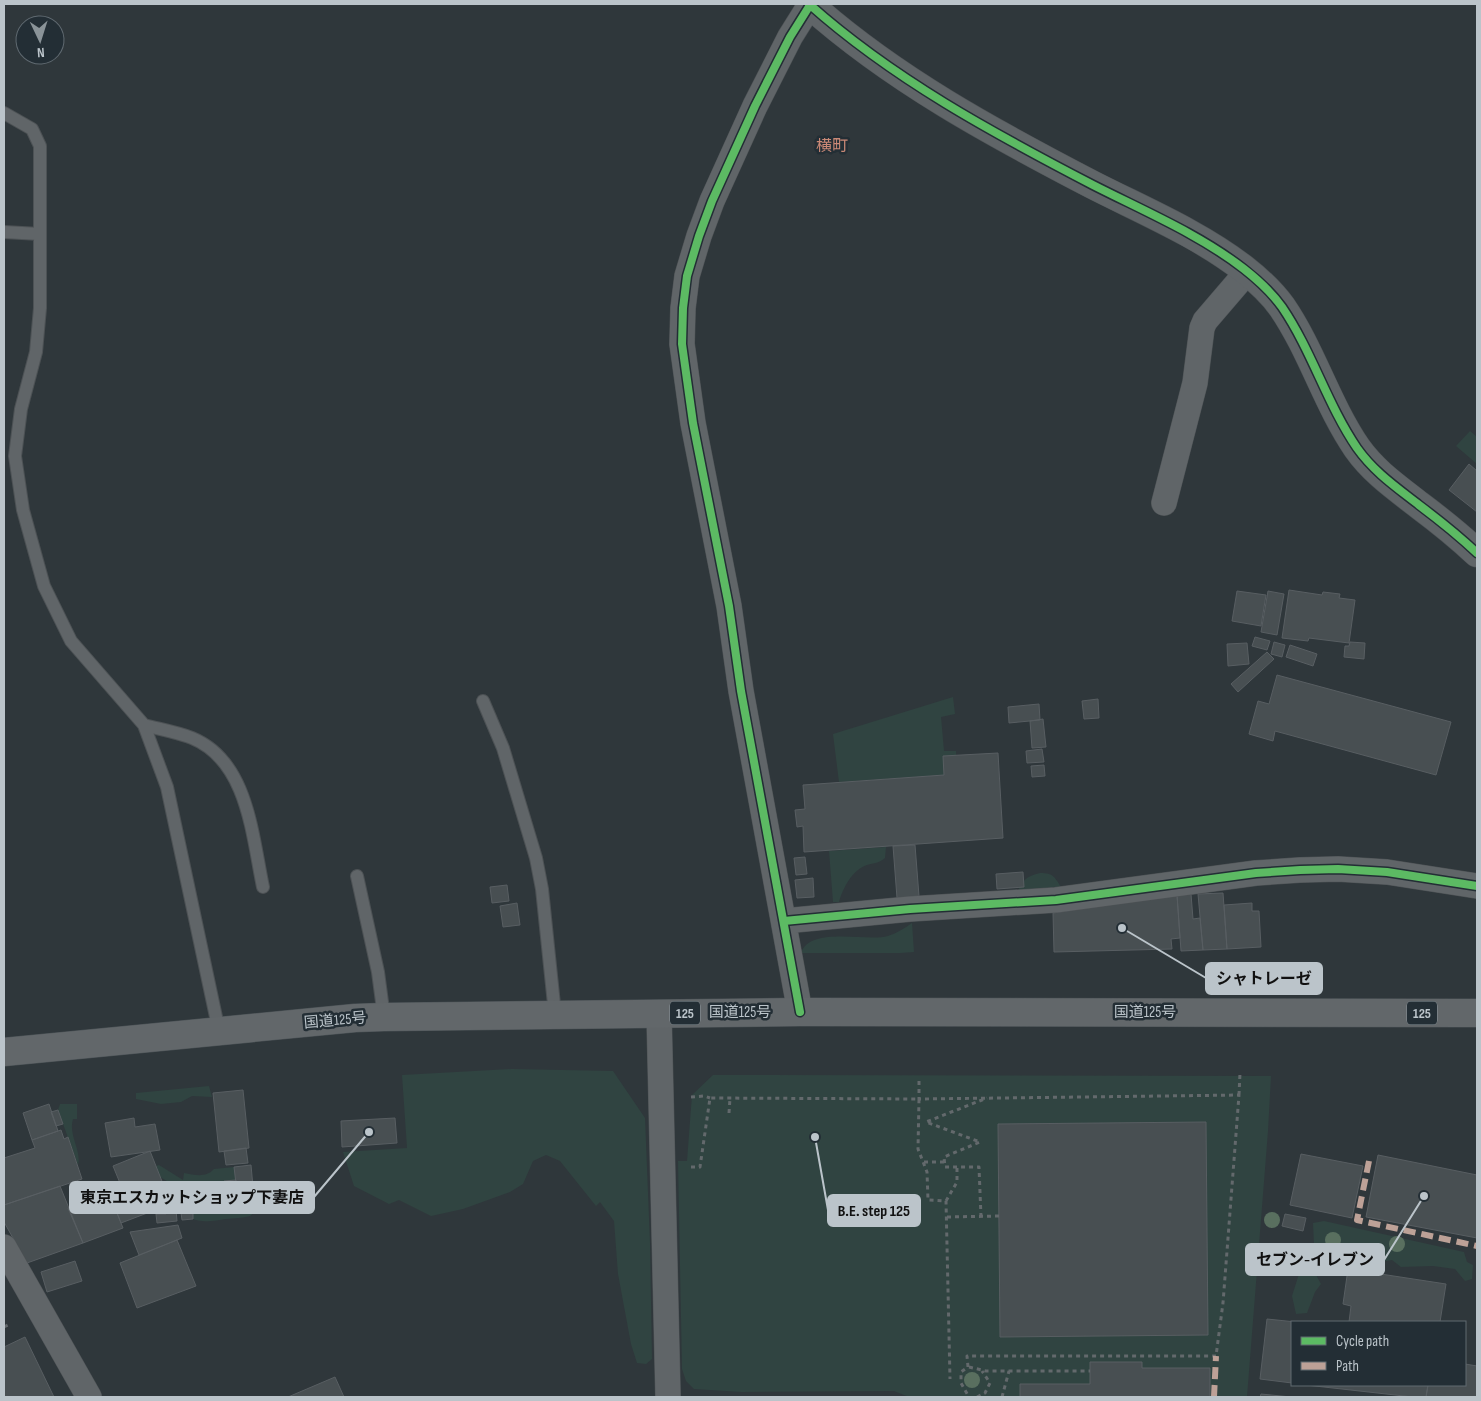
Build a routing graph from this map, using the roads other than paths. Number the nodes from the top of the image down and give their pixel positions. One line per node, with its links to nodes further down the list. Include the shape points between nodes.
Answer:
1 (809, 4): 5 (street, via 867,51 966,116 1187,232); 13 (street, via 755,106 712,201 687,276 682,323 682,351 693,423 730,606 742,691)
2 (4, 113): 4 (lane, via 32,130 40,146)
3 (4, 232): 4 (lane)
4 (40, 234): 9 (lane, via 40,308 36,352 21,409 14,456 23,510 44,586 71,641)
5 (1247, 272): 6 (street, via 1205,320 1202,328 1195,383); 7 (street, via 1281,305 1338,418 1369,464)
6 (1164, 503)
7 (1477, 553)
8 (483, 701): 17 (lane, via 503,748 536,858)
9 (144, 725): 12 (lane, via 192,738 219,754 235,778 247,812); 19 (lane, via 167,787)
10 (357, 876): 18 (lane, via 378,972)
11 (1477, 886): 13 (street, via 1338,868 1256,873 1056,900)
12 (263, 887)
13 (784, 921): 14 (street)
14 (800, 1012): 15 (highway, 国道125号 / 125); 16 (highway, 国道125号 / 125)
15 (659, 1013): 17 (highway, 国道125号 / 125); 23 (street)
16 (1477, 1013)
17 (555, 1014): 18 (highway, 国道125号 / 125)
18 (384, 1017): 19 (highway, 国道125号 / 125)
19 (219, 1031): 20 (highway, 国道125号 / 125)
20 (4, 1052)
21 (4, 1247): 22 (street)
22 (89, 1397)
23 (668, 1397)

